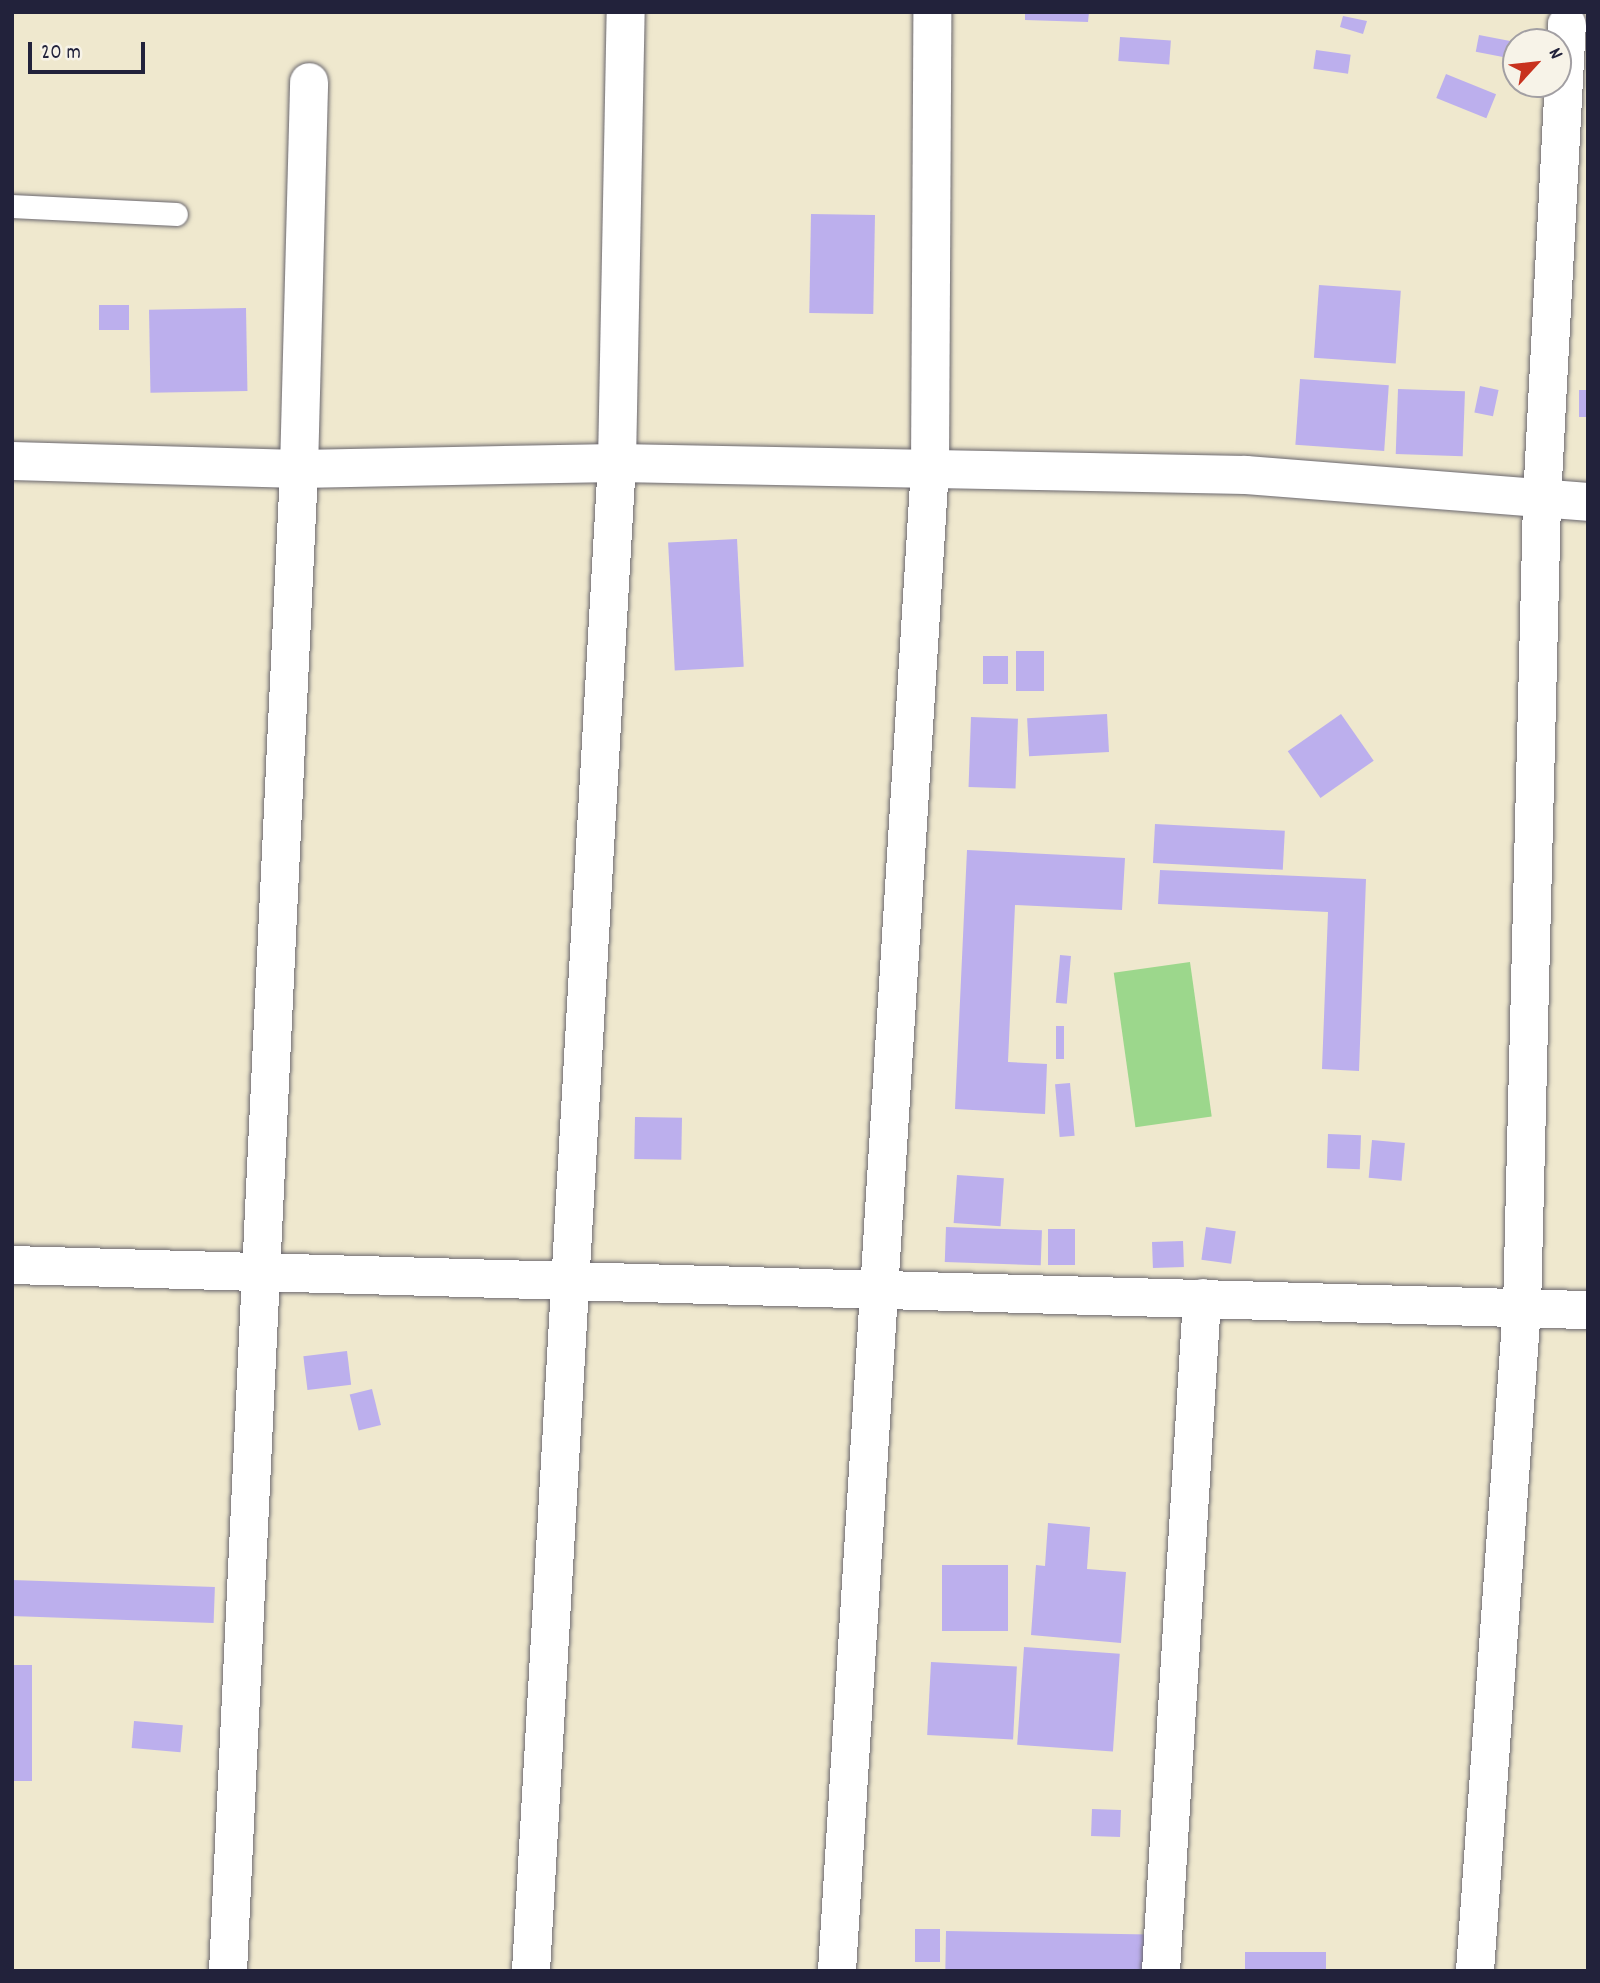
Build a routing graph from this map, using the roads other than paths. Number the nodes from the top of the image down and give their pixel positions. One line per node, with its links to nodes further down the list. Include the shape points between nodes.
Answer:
1 (626, 12): 8 (street)
2 (932, 12): 10 (street)
3 (1567, 25): 11 (street)
4 (309, 82): 9 (street)
5 (12, 206): 6 (lane)
6 (176, 214)
7 (12, 461): 9 (street)
8 (617, 463): 9 (street); 10 (street); 15 (street)
9 (299, 469): 14 (street)
10 (930, 469): 11 (street, via 1246,475); 16 (street)
11 (1542, 499): 12 (street); 18 (street)
12 (1588, 502)
13 (12, 1265): 14 (street)
14 (258, 1271): 15 (street); 20 (street)
15 (571, 1279): 16 (street); 21 (street)
16 (877, 1288): 17 (street); 22 (street)
17 (1202, 1298): 18 (street); 23 (street)
18 (1522, 1308): 19 (street); 24 (street)
19 (1588, 1310)
20 (228, 1971)
21 (531, 1971)
22 (837, 1971)
23 (1161, 1971)
24 (1475, 1971)

